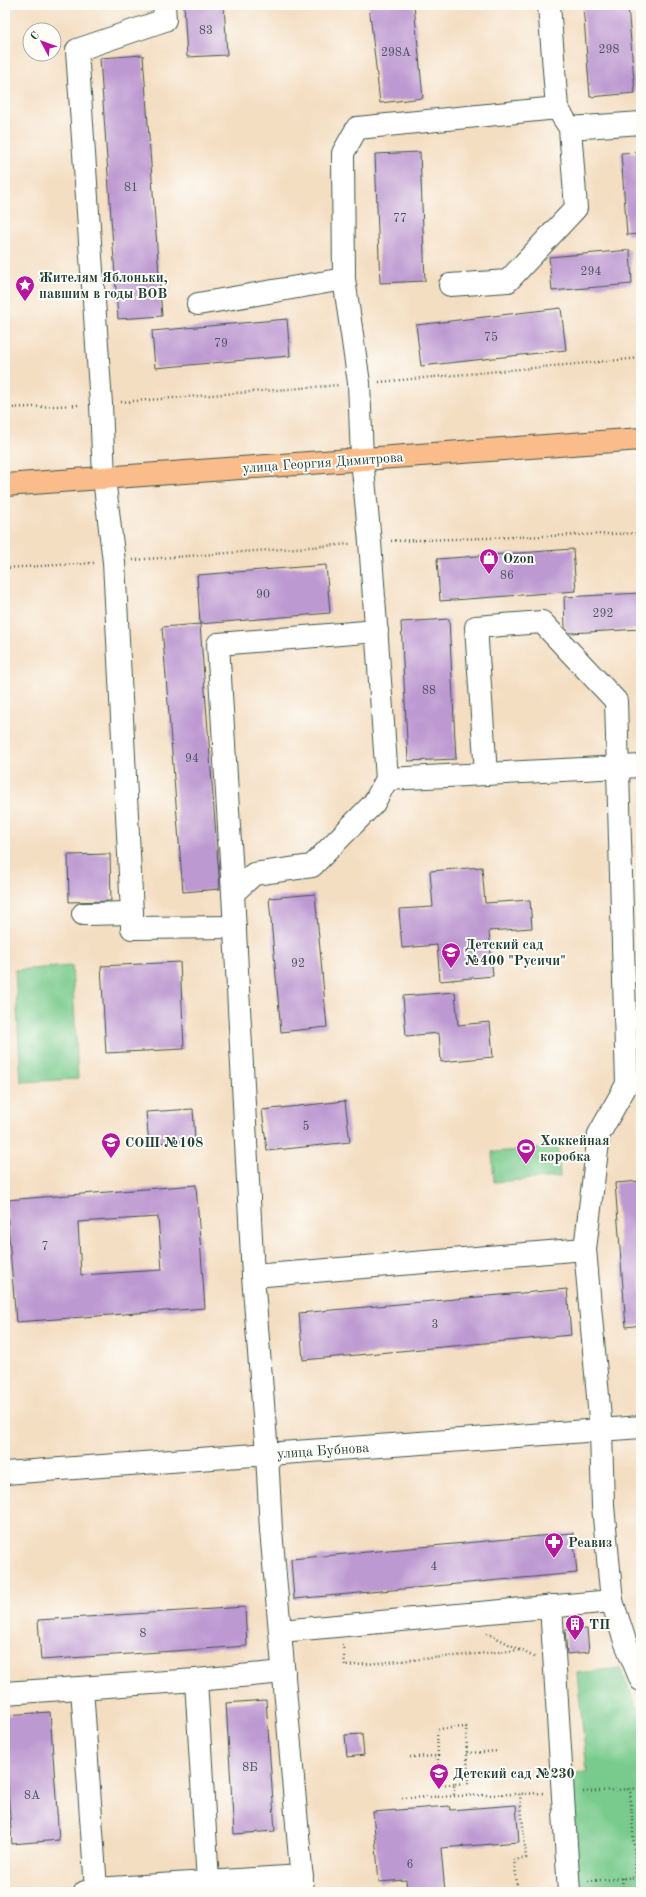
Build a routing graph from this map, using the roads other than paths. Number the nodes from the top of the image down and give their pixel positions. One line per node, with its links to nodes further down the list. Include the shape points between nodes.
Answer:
1 (164, 5): 11 (street, via 165,20 77,50)
2 (549, 5): 3 (street)
3 (557, 108): 5 (street); 6 (street, via 357,128 343,153)
4 (641, 123): 5 (street)
5 (570, 128): 7 (street, via 576,208 508,281)
6 (344, 279): 8 (street); 10 (street, via 359,383)
7 (450, 285)
8 (198, 304)
9 (641, 439): 10 (main road, улица Георгия Димитрова)
10 (362, 459): 11 (main road, улица Георгия Димитрова); 13 (street)
11 (104, 478): 12 (main road, улица Георгия Димитрова); 19 (street, via 114,562)
12 (5, 485)
13 (377, 631): 17 (street); 18 (street, via 218,644)
14 (641, 766): 15 (street)
15 (618, 768): 16 (street); 16 (street, via 616,701 542,622 476,627); 22 (street, via 628,1084 598,1134)
16 (486, 774): 17 (street)
17 (387, 779): 18 (street, via 374,803 312,866 254,874)
18 (233, 893): 21 (street)
19 (132, 913): 20 (street); 21 (street, via 132,928)
20 (83, 914)
21 (235, 927): 23 (street)
22 (585, 1249): 23 (street); 25 (street)
23 (253, 1276): 26 (street)
24 (641, 1427): 25 (street, улица Бубнова)
25 (601, 1430): 26 (street, улица Бубнова); 28 (street, via 603,1506)
26 (267, 1454): 27 (street, улица Бубнова); 30 (street, via 271,1530)
27 (5, 1473)
28 (612, 1601): 29 (street); 33 (street)
29 (551, 1606): 30 (street); 38 (street, via 553,1793)
30 (281, 1631): 31 (street)
31 (284, 1672): 32 (street); 37 (street)
32 (196, 1680): 34 (street); 36 (street)
33 (641, 1680)
34 (82, 1688): 35 (street); 39 (street)
35 (5, 1693)
36 (208, 1882): 37 (street); 39 (street)
37 (302, 1884)
38 (576, 1887)
39 (90, 1891)

